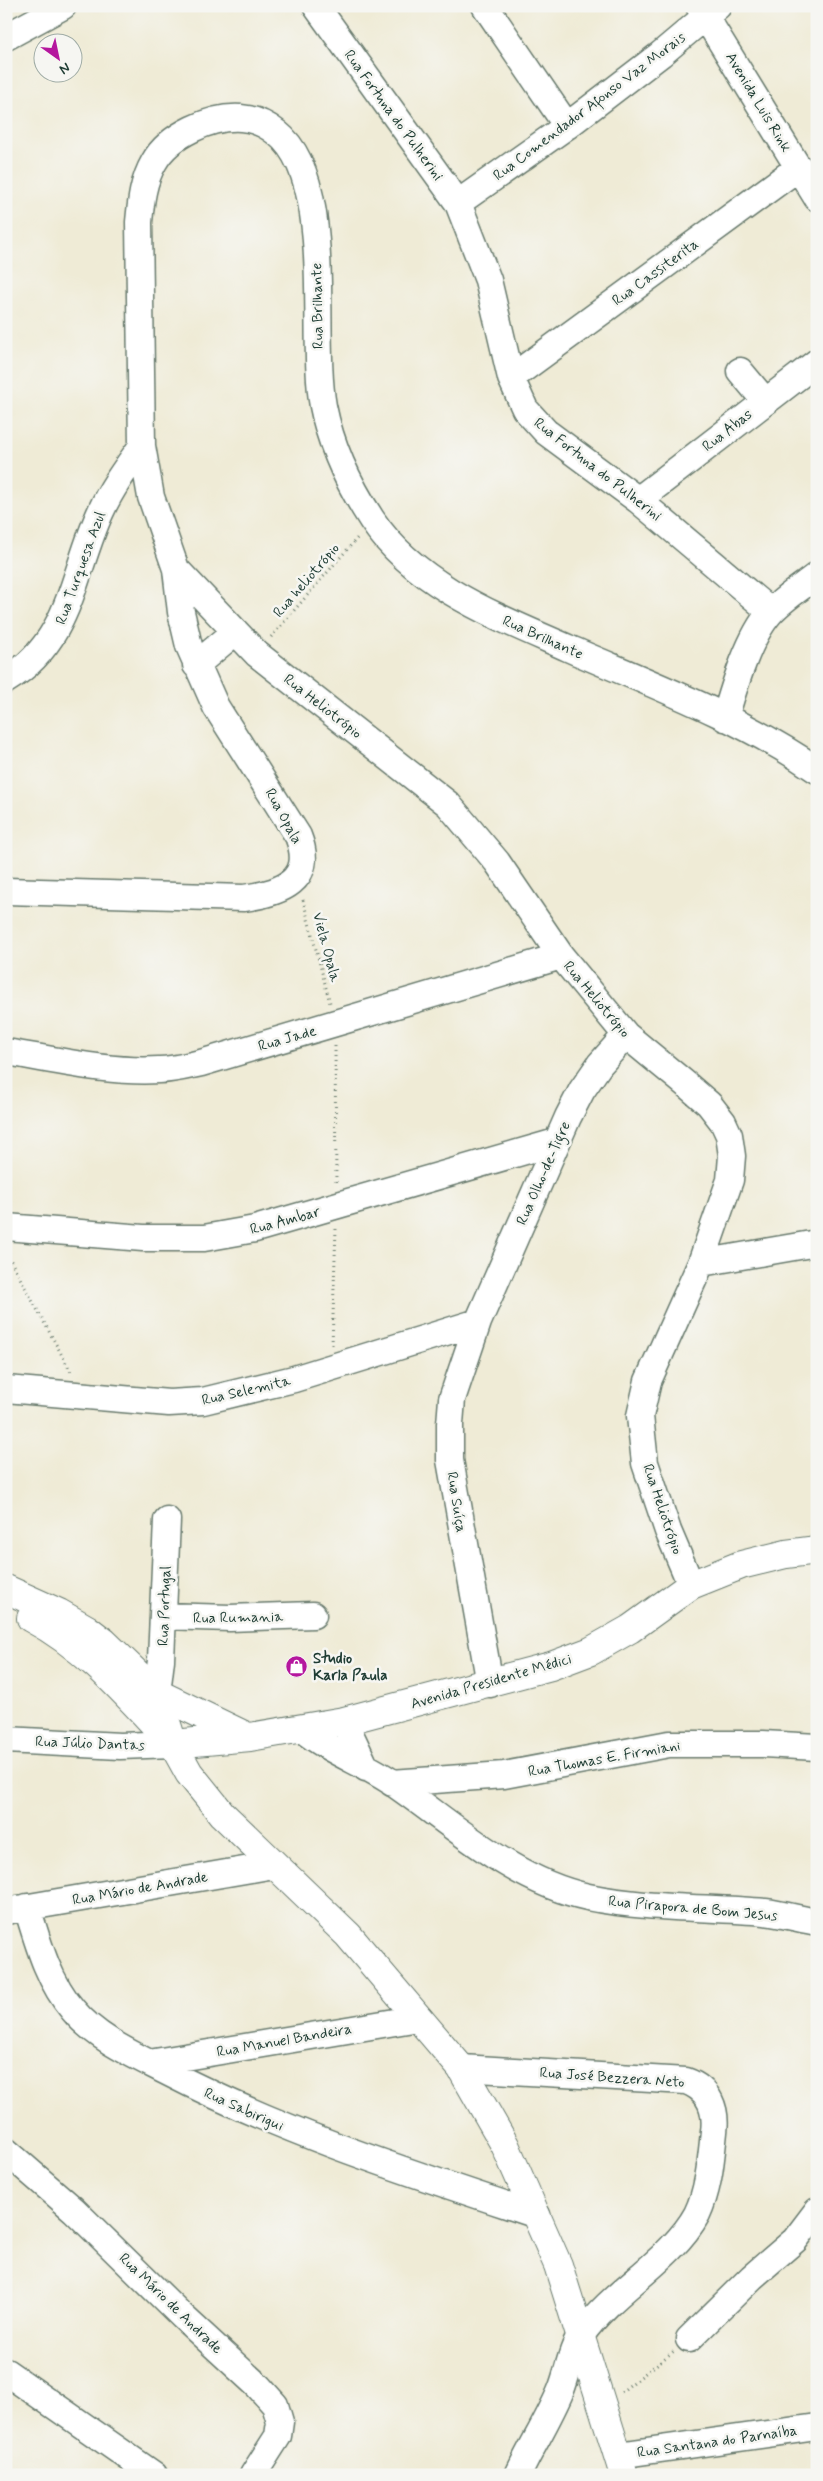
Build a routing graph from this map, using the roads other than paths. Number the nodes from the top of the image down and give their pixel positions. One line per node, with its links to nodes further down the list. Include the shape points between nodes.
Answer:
1 (63, 6): 5 (street)
2 (316, 6): 9 (street, Rua Fortuna do Pulherini)
3 (486, 6): 6 (street)
4 (708, 10): 6 (street, Rua Comendador Afonso Vaz Morais); 7 (street, Avenida Luis Rink)
5 (6, 36)
6 (567, 126): 9 (street, Rua Comendador Afonso Vaz Morais)
7 (799, 167): 8 (street, Avenida Luis Rink); 12 (street, Rua Cassiterita)
8 (817, 198)
9 (458, 204): 12 (street, Rua Fortuna do Pulherini, via 488,280)
10 (817, 362): 13 (street, Rua Abas)
11 (740, 371): 13 (street)
12 (512, 378): 15 (street, Rua Fortuna do Pulherini, via 518,398 536,422)
13 (765, 401): 15 (street, Rua Abas)
14 (142, 446): 16 (street, Rua Brilhante, via 151,497); 21 (street, Rua Turquesa Azul, via 100,512 56,632 30,663); 22 (street, Rua Brilhante, via 139,222 141,195 147,176 163,150 195,128 217,120 241,118 259,122 276,132 292,150 308,188 315,228 319,374 323,406 338,458 372,520 391,544 432,578 473,604)
15 (638, 500): 18 (street, Rua Fortuna do Pulherini)
16 (176, 569): 19 (street, Rua Heliotrópio); 20 (street, Rua Opala, via 183,621)
17 (817, 575): 18 (street)
18 (771, 612): 22 (street, via 742,666)
19 (235, 632): 20 (street); 25 (street, Rua Heliotrópio, via 256,654 448,804 497,862)
20 (196, 665): 24 (street, Rua Opala, via 216,707 298,836 304,859 298,876 278,890 244,898)
21 (6, 680)
22 (725, 718): 23 (street, Rua Brilhante, via 764,737)
23 (817, 770)
24 (6, 891)
25 (561, 956): 26 (street, Rua Heliotrópio); 27 (street, Rua Jade, via 201,1063 159,1070 116,1068)
26 (626, 1035): 28 (street, Rua Olho-de-Tigre, via 582,1090); 31 (street, Rua Heliotrópio, via 709,1104 729,1135 732,1156 730,1180)
27 (6, 1052)
28 (556, 1142): 29 (street, Rua Ambar, via 273,1224 204,1238 143,1238); 32 (street, Rua Olho-de-Tigre)
29 (6, 1227)
30 (817, 1242): 31 (street)
31 (701, 1262): 36 (street, Rua Heliotrópio, via 648,1381 640,1416 645,1464)
32 (478, 1322): 33 (street, Rua Selemita, via 294,1379 203,1401 169,1403); 41 (street, Rua Suíça, via 452,1399 450,1460)
33 (6, 1389)
34 (167, 1520): 40 (street, Rua Portugal)
35 (817, 1550): 36 (main road, Avenida Presidente Médici, via 741,1564)
36 (691, 1585): 41 (main road, Avenida Presidente Médici, via 630,1629 591,1650)
37 (6, 1589): 42 (main road, via 86,1629 110,1647)
38 (6, 1605): 47 (main road, via 48,1627 97,1664)
39 (313, 1615): 40 (street, Rua Rumania)
40 (163, 1616): 42 (street, Rua Portugal)
41 (490, 1684): 43 (main road, Avenida Presidente Médici)
42 (157, 1693): 45 (main road); 47 (main road)
43 (344, 1721): 44 (main road, Avenida Presidente Médici); 49 (street)
44 (302, 1729): 45 (main road, Avenida Presidente Médici); 49 (street, Rua Pirapora de Bom Jesus, via 322,1745)
45 (250, 1737): 47 (main road, Avenida Presidente Médici)
46 (6, 1740): 47 (street, Rua Júlio Dantas, via 120,1746)
47 (173, 1744): 51 (main road, via 204,1794)
48 (817, 1747): 50 (street, Rua Thomas E. Firmiani, via 669,1744 504,1775)
49 (366, 1768): 50 (street, Rua Pirapora de Bom Jesus)
50 (392, 1783): 53 (street, Rua Pirapora de Bom Jesus, via 473,1842 535,1879 586,1896 646,1906 766,1913)
51 (274, 1864): 52 (street, Rua Mário de Andrade); 54 (main road, via 348,1935)
52 (16, 1909): 55 (street, Rua Sabirigui, via 55,1984 73,2010 95,2030)
53 (817, 1922)
54 (419, 2018): 55 (street, Rua Manuel Bandeira); 56 (main road)
55 (149, 2063): 59 (street, Rua Sabirigui, via 205,2092 310,2137)
56 (462, 2068): 59 (main road, via 505,2145); 60 (street, Rua José Bezzera Neto, via 666,2078 697,2085 708,2096 714,2109 708,2175 697,2212 676,2242 609,2303)
57 (6, 2151): 66 (street, Rua Mário de Andrade, via 74,2210 275,2405 280,2422 278,2436)
58 (817, 2211): 61 (street, via 795,2240)
59 (537, 2215): 60 (main road, via 558,2265)
60 (581, 2335): 64 (main road); 67 (street, via 560,2392)
61 (689, 2339)
62 (6, 2372): 65 (street)
63 (817, 2427): 64 (street, Rua Santana do Parnaíba)
64 (621, 2465)
65 (137, 2471)
66 (253, 2475)
67 (518, 2475)

